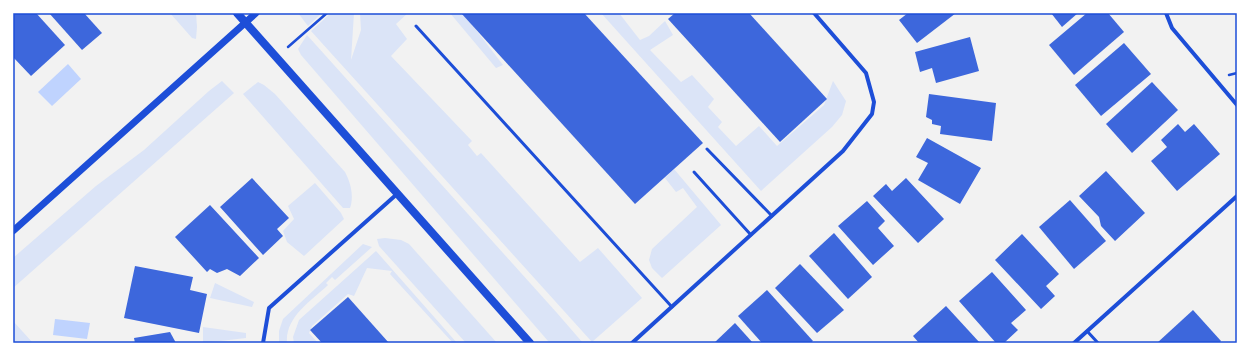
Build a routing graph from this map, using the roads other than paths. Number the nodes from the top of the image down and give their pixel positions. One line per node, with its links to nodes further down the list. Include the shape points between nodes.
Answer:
1 (237, 13): 5 (main road)
2 (256, 13): 5 (street)
3 (814, 13): 12 (street, via 866,73 873,96 872,114 843,152)
4 (1166, 13): 7 (street, via 1172,28)
5 (246, 23): 10 (main road); 13 (street)
6 (416, 26): 15 (lane)
7 (1237, 105)
8 (707, 149): 12 (lane)
9 (694, 172): 14 (lane)
10 (398, 193): 17 (street, via 269,308); 18 (main road)
11 (1237, 196): 16 (street)
12 (772, 216): 14 (street)
13 (13, 231)
14 (751, 235): 15 (street)
15 (672, 307): 19 (street)
16 (1087, 331): 20 (street); 21 (lane)
17 (263, 343)
18 (530, 343)
19 (632, 343)
20 (1074, 343)
21 (1098, 343)

